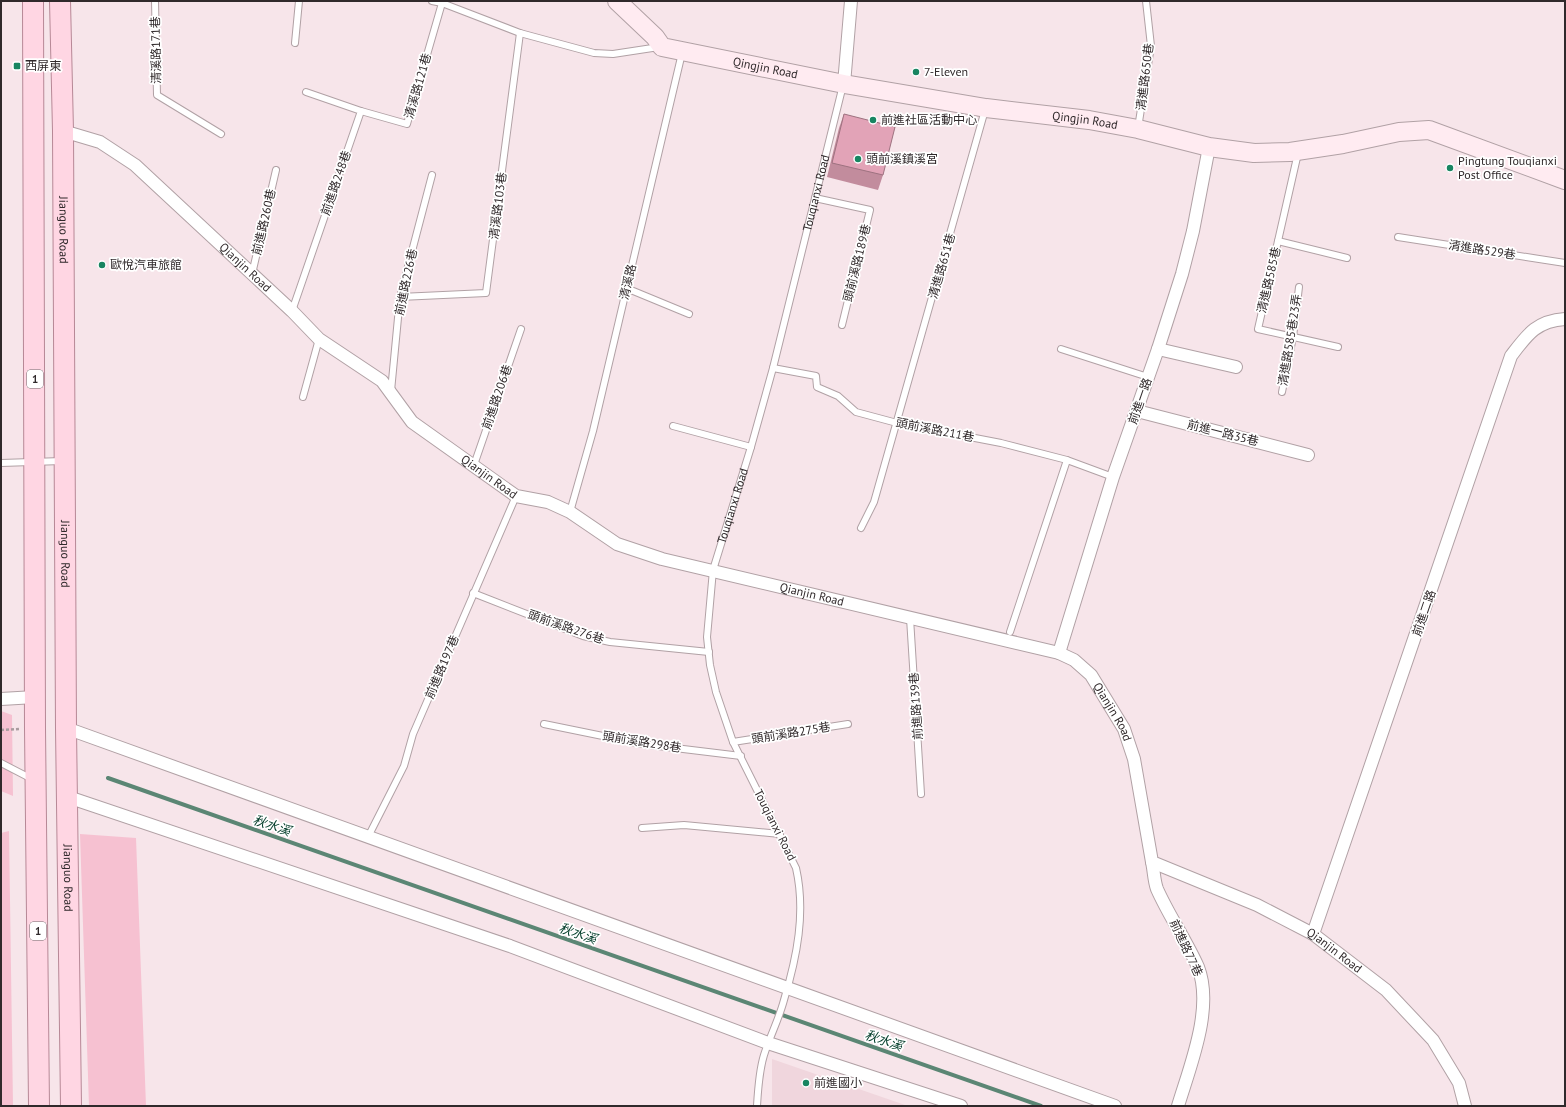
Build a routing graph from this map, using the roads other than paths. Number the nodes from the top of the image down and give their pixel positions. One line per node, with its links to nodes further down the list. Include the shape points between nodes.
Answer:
1 (33, 1): 59 (main road, 1)
2 (60, 1): 19 (main road, Jianguo Road)
3 (155, 1): 20 (lane, 清溪路171巷, via 157,95)
4 (299, 1): 11 (lane)
5 (432, 1): 9 (lane)
6 (617, 1): 12 (street)
7 (851, 1): 14 (street, Touqianxi Road)
8 (1146, 1): 18 (lane, 清進路650巷, via 1151,46)
9 (442, 3): 10 (lane); 17 (lane, 清溪路121巷, via 407,124)
10 (520, 33): 12 (lane, via 594,53 613,54); 34 (lane, 清溪路103巷, via 486,293)
11 (295, 42)
12 (662, 47): 13 (street, Qingjin Road)
13 (682, 51): 14 (street, Qingjin Road); 33 (lane, 清溪路)
14 (844, 84): 16 (street, Qingjin Road); 26 (lane, Touqianxi Road)
15 (306, 92): 17 (lane)
16 (986, 108): 18 (street, Qingjin Road, via 1089,120); 52 (lane, 清進路651巷)
17 (361, 111): 35 (lane, 前進路248巷)
18 (1138, 129): 21 (street, Qingjin Road)
19 (63, 132): 31 (street, Qianjin Road, via 100,142 135,165); 57 (main road, Jianguo Road)
20 (221, 134)
21 (1210, 147): 22 (street, Qingjin Road, via 1254,153); 44 (street, 前進一路, via 1189,245)
22 (1298, 151): 25 (street, Qingjin Road, via 1399,132 1429,130); 28 (lane, 清進路585巷)
23 (276, 170): 31 (lane, 前進路260巷)
24 (432, 175): 34 (lane, 前進路226巷)
25 (1565, 180)
26 (815, 198): 38 (lane, 頭前溪路189巷, via 870,210); 45 (lane, Touqianxi Road)
27 (1398, 237): 30 (lane, 清進路529巷)
28 (1278, 241): 29 (lane); 40 (lane, 清進路585巷, via 1258,330)
29 (1347, 258)
30 (1565, 263)
31 (252, 274): 35 (street, Qianjin Road)
32 (1299, 287): 40 (lane, 清進路585巷23弄)
33 (626, 288): 36 (lane); 63 (lane, 清溪路, via 593,430)
34 (400, 297): 48 (lane, 前進路226巷)
35 (292, 311): 41 (street, Qianjin Road)
36 (689, 314)
37 (1565, 319): 86 (street, 前進二路, via 1537,326 1511,356)
38 (842, 325)
39 (521, 328): 60 (lane, 前進路206巷)
40 (1293, 337): 42 (lane, 清進路585巷); 49 (lane, 清進路585巷23弄)
41 (319, 339): 48 (street, Qianjin Road, via 382,381); 50 (lane)
42 (1338, 347)
43 (1061, 348): 47 (lane)
44 (1158, 349): 46 (street); 47 (street, 前進一路)
45 (773, 368): 52 (lane, 頭前溪路211巷, via 816,376 817,387 838,396 852,410); 54 (lane, Touqianxi Road)
46 (1236, 368)
47 (1148, 377): 51 (street, 前進一路)
48 (391, 391): 60 (street, Qianjin Road, via 412,422)
49 (1282, 392)
50 (303, 397)
51 (1137, 411): 55 (street, 前進一路35巷); 61 (street, 前進一路)
52 (898, 423): 56 (lane, 頭前溪路211巷, via 1001,443); 64 (lane, 清進路651巷, via 874,502)
53 (673, 426): 54 (lane)
54 (751, 447): 65 (lane, Touqianxi Road)
55 (1308, 455)
56 (1067, 460): 61 (lane, 頭前溪路211巷); 68 (lane)
57 (65, 461): 59 (lane); 75 (main road, Jianguo Road)
58 (1, 463): 59 (lane)
59 (35, 463): 71 (main road, 1)
60 (474, 465): 62 (street, Qianjin Road)
61 (1113, 477): 70 (street, 前進一路)
62 (516, 496): 63 (street, Qianjin Road, via 548,502); 66 (lane, 前進路197巷)
63 (570, 512): 65 (street, Qianjin Road, via 617,544 662,559)
64 (861, 528)
65 (713, 570): 67 (street, Qianjin Road); 69 (lane, Touqianxi Road, via 707,637)
66 (474, 592): 69 (lane, 頭前溪路276巷, via 583,636 610,642); 84 (lane, 前進路197巷, via 413,734 404,766)
67 (910, 618): 70 (street, Qianjin Road); 80 (lane, 前進路139巷)
68 (1010, 632)
69 (709, 652): 76 (lane, Touqianxi Road, via 716,692)
70 (1059, 653): 85 (street, Qianjin Road, via 1074,660 1091,675 1124,729 1134,759)
71 (35, 697): 72 (street); 79 (main road, 1)
72 (1, 699)
73 (544, 724): 77 (lane, 頭前溪路298巷, via 642,744)
74 (848, 724): 76 (lane, 頭前溪路275巷)
75 (66, 728): 81 (main road, Jianguo Road); 84 (street)
76 (733, 742): 77 (lane, Touqianxi Road)
77 (741, 756): 83 (lane, Touqianxi Road)
78 (1, 763): 79 (lane)
79 (37, 782): 89 (main road, 1)
80 (921, 794)
81 (68, 797): 88 (street, via 510,946); 90 (main road, Jianguo Road)
82 (642, 828): 83 (lane, via 684,825)
83 (780, 834): 87 (lane, Touqianxi Road, via 796,868 802,904 799,934)
84 (368, 837): 87 (street)
85 (1152, 862): 86 (street, Qianjin Road, via 1257,905); 94 (street, 前進路77巷, via 1157,888 1198,968 1203,988 1203,1009 1198,1040)
86 (1314, 934): 95 (street, Qianjin Road, via 1386,990 1433,1040 1459,1083)
87 (788, 987): 88 (lane, Touqianxi Road); 93 (street)
88 (769, 1041): 91 (lane, Touqianxi Road, via 764,1056); 92 (street)
89 (39, 1106)
90 (71, 1106)
91 (757, 1106)
92 (961, 1106)
93 (1115, 1106)
94 (1178, 1106)
95 (1464, 1106)

